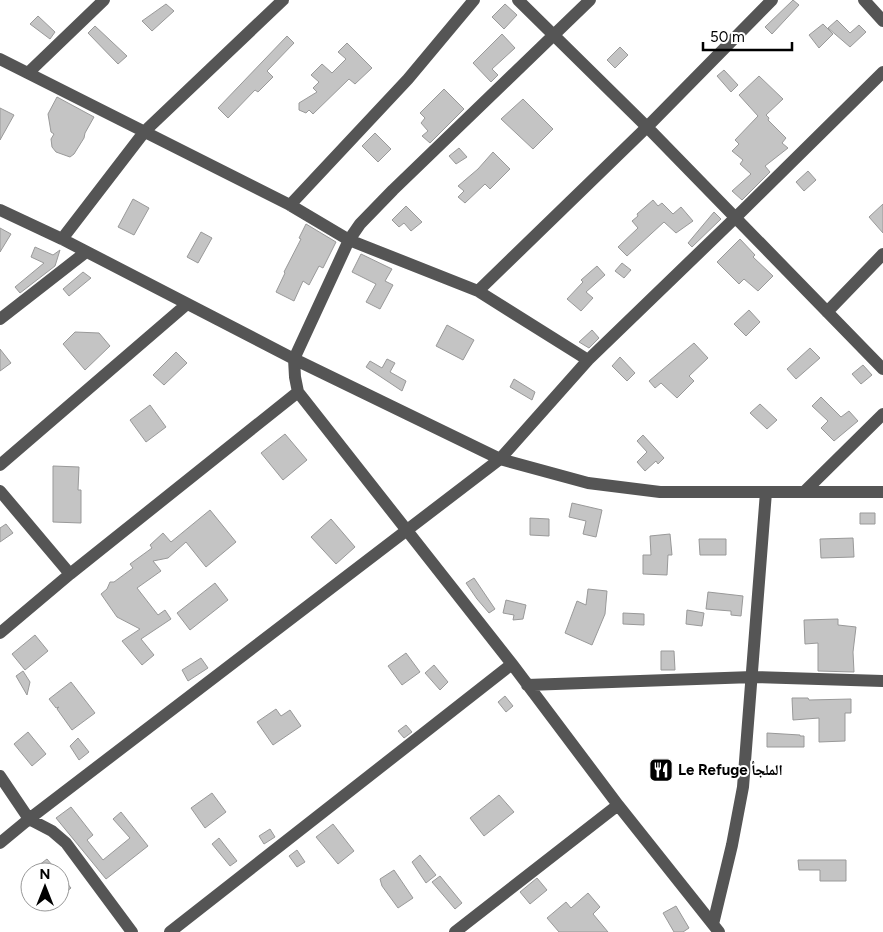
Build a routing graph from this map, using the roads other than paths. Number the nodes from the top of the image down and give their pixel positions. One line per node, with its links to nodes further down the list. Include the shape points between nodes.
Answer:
1 (104, 0): 12 (street)
2 (283, 0): 14 (street)
3 (474, 0): 15 (street, via 408,79)
4 (518, 0): 9 (street)
5 (590, 0): 9 (street)
6 (772, 0): 13 (street)
7 (864, 0): 8 (street)
8 (883, 21)
9 (553, 35): 13 (street); 19 (street, via 393,190)
10 (0, 59): 12 (street)
11 (883, 72): 17 (street)
12 (28, 73): 14 (street)
13 (647, 127): 17 (street); 22 (street)
14 (145, 131): 15 (street); 18 (street)
15 (290, 205): 19 (street)
16 (0, 210): 18 (street)
17 (735, 218): 24 (street); 27 (street)
18 (62, 239): 20 (street)
19 (349, 240): 22 (street); 26 (street)
20 (86, 252): 23 (street); 25 (street)
21 (883, 254): 24 (street)
22 (478, 291): 27 (street)
23 (187, 304): 26 (street); 32 (street)
24 (827, 312): 28 (street)
25 (0, 319)
26 (294, 359): 29 (street); 31 (street)
27 (588, 360): 31 (street)
28 (883, 368)
29 (298, 392): 37 (street); 38 (street)
30 (883, 414): 35 (street)
31 (500, 459): 34 (street, via 558,476 619,488 660,492); 37 (street)
32 (0, 465)
33 (0, 491): 38 (street)
34 (766, 492): 35 (street); 41 (street)
35 (804, 492): 36 (street)
36 (883, 492)
37 (407, 530): 40 (street); 46 (street)
38 (70, 574): 39 (street)
39 (0, 633)
40 (512, 664): 43 (street); 50 (street)
41 (753, 677): 42 (street); 43 (street); 48 (street, via 743,787)
42 (883, 681)
43 (527, 685): 45 (street)
44 (0, 776): 46 (street)
45 (618, 805): 48 (street); 51 (street)
46 (29, 819): 47 (street); 49 (street, via 66,843)
47 (0, 843)
48 (716, 928)
49 (132, 932)
50 (170, 932)
51 (455, 932)

